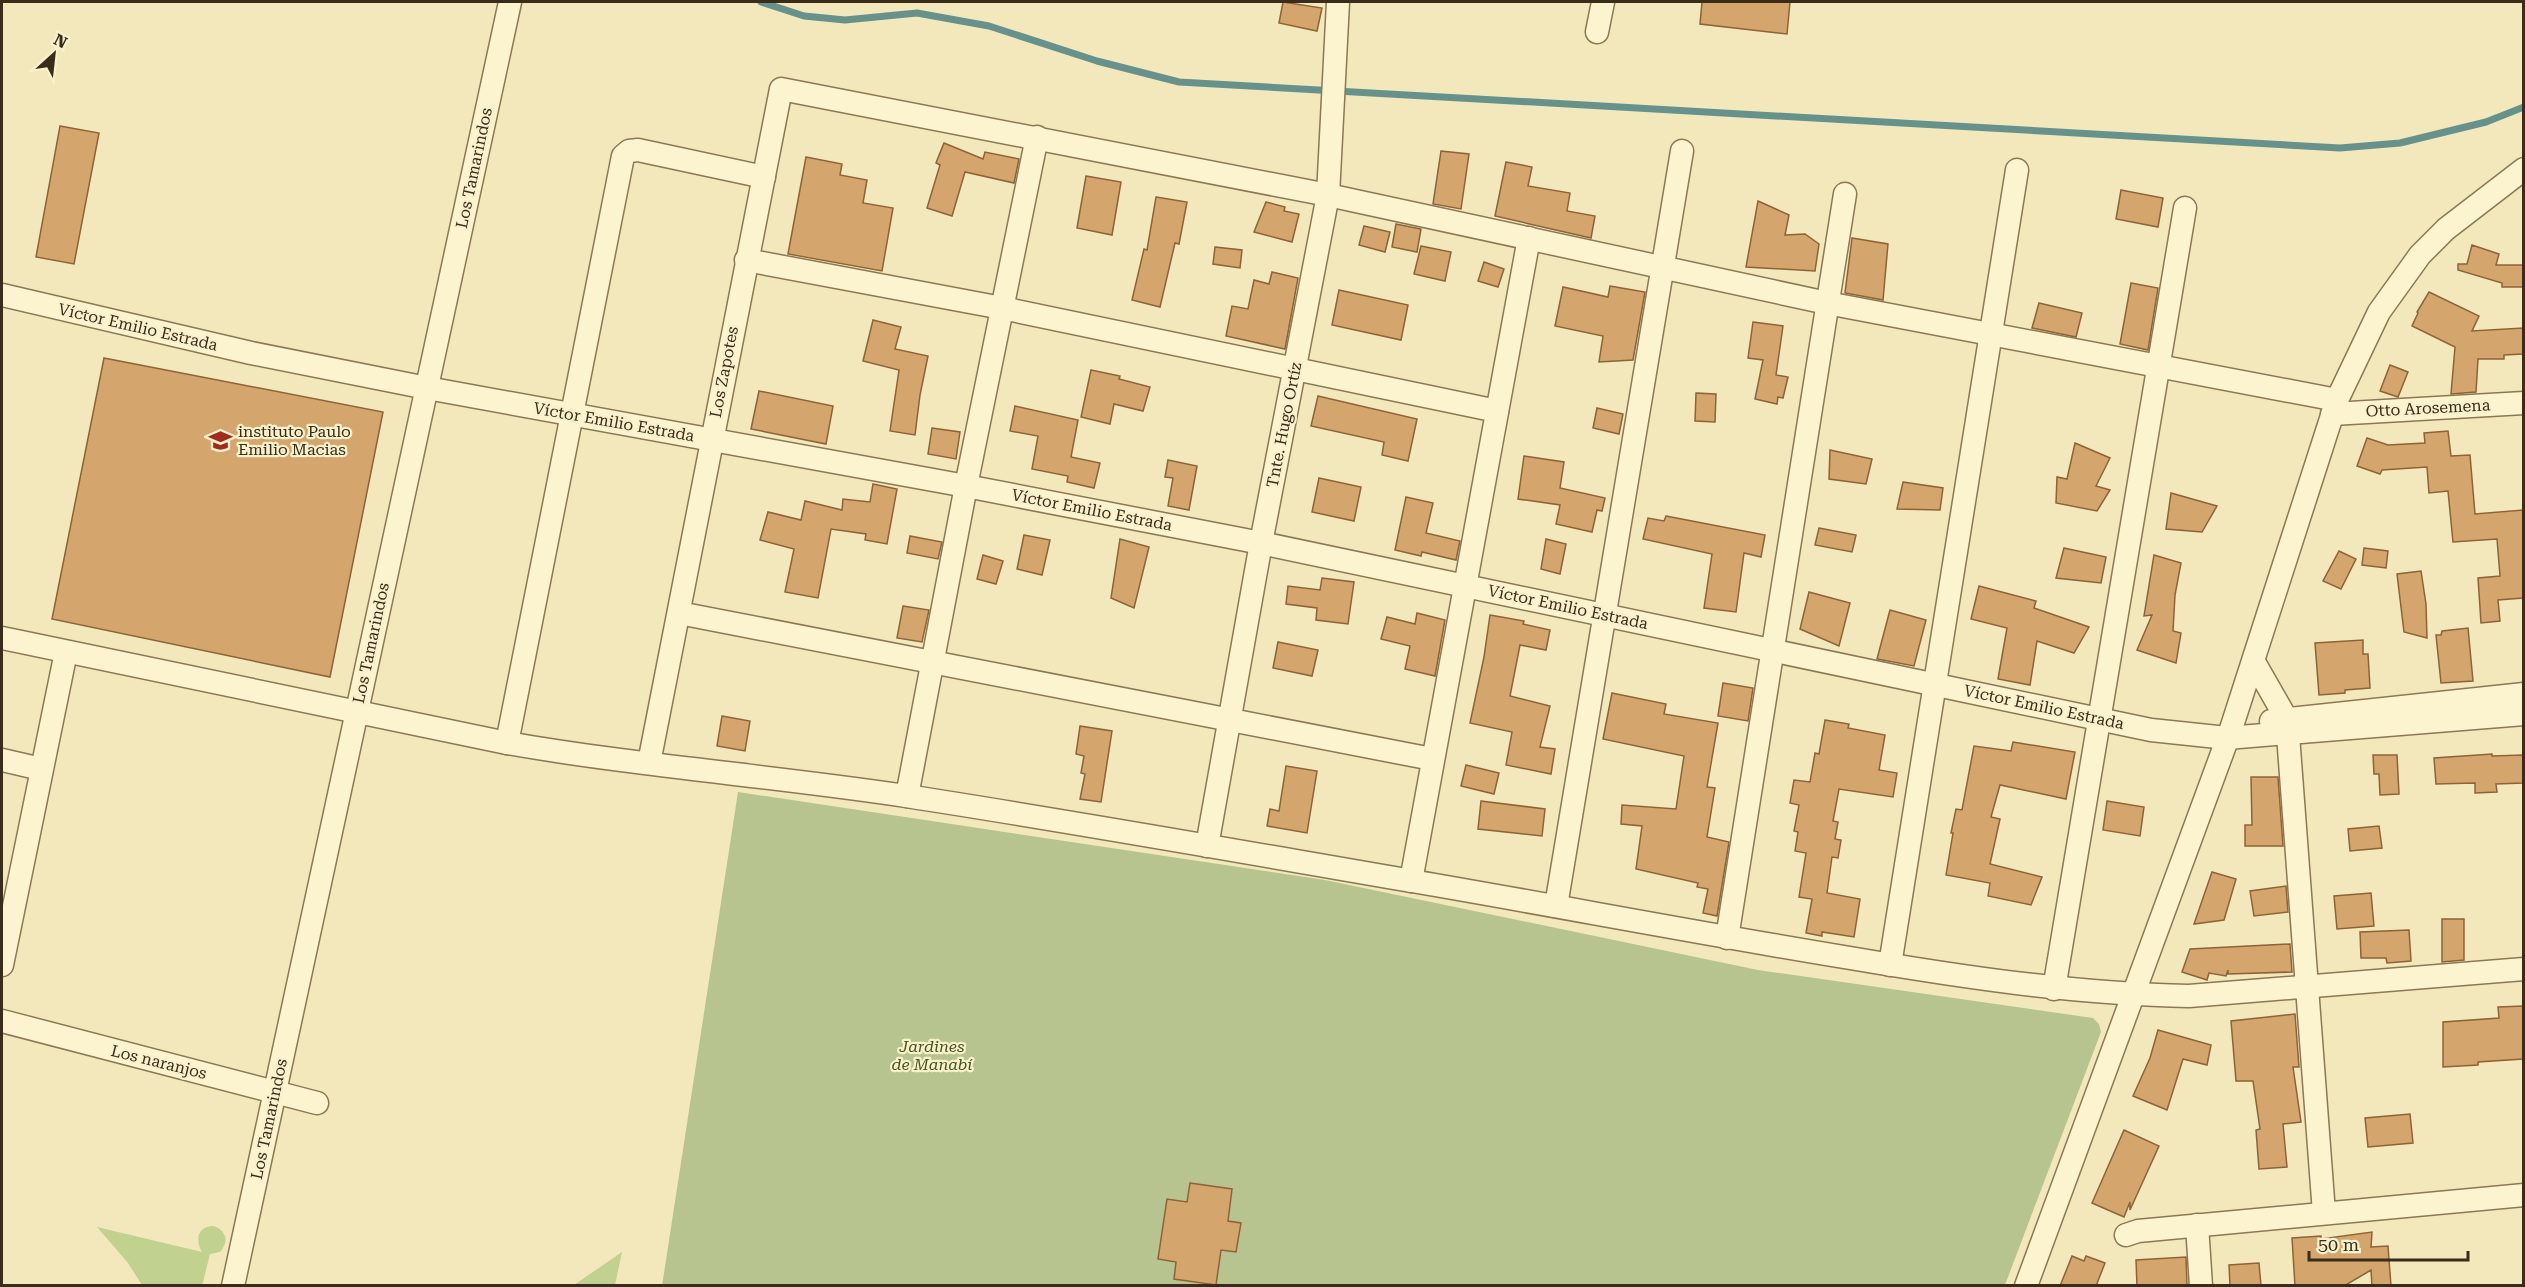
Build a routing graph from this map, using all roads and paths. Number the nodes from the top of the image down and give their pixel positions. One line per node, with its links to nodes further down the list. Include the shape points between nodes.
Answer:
1 (510, 2): 23 (street, Los Tamarindos)
2 (1338, 2): 11 (street, Tnte. Hugo Ortíz)
3 (1603, 2): 4 (street)
4 (1598, 32)
5 (781, 89): 6 (street, Otto Arosemena); 10 (street, Los Zapotes)
6 (1037, 137): 11 (street, Otto Arosemena); 19 (street)
7 (1683, 151): 16 (street)
8 (2523, 169): 25 (street, via 2446,229 2420,255 2379,312)
9 (2017, 170): 20 (street)
10 (764, 177): 15 (street, Los Zapotes); 27 (street, via 638,150 623,156)
11 (1329, 187): 14 (street, Otto Arosemena); 22 (street, Tnte. Hugo Ortíz)
12 (1845, 194): 18 (street)
13 (2185, 208): 21 (street)
14 (1529, 238): 16 (street, Otto Arosemena); 26 (street)
15 (746, 260): 19 (street); 28 (street, Los Zapotes)
16 (1664, 267): 18 (street, Otto Arosemena); 33 (street)
17 (2, 295): 23 (street, Víctor Emilio Estrada, via 251,353)
18 (1827, 303): 20 (street, Otto Arosemena); 35 (street)
19 (1002, 308): 22 (street); 29 (street)
20 (1992, 335): 21 (street, Otto Arosemena); 39 (street)
21 (2158, 368): 25 (street, Otto Arosemena); 44 (street)
22 (1295, 369): 26 (street); 30 (street, Tnte. Hugo Ortíz)
23 (427, 388): 27 (street, Víctor Emilio Estrada); 41 (street, Los Tamarindos)
24 (2523, 403): 25 (street, Otto Arosemena)
25 (2334, 407): 38 (street)
26 (1497, 411): 31 (street)
27 (571, 414): 28 (street, Víctor Emilio Estrada); 47 (street)
28 (711, 439): 29 (street, Víctor Emilio Estrada); 32 (street, Los Zapotes)
29 (966, 486): 30 (street, Víctor Emilio Estrada); 37 (street)
30 (1261, 543): 31 (street, Víctor Emilio Estrada); 43 (street, Tnte. Hugo Ortíz)
31 (1464, 585): 33 (street, Víctor Emilio Estrada); 48 (street)
32 (679, 613): 37 (street); 50 (street, Los Zapotes)
33 (1604, 614): 35 (street, Víctor Emilio Estrada); 56 (street)
34 (2, 638): 36 (street)
35 (1772, 649): 39 (street, Víctor Emilio Estrada); 57 (street)
36 (66, 652): 41 (street); 51 (street)
37 (933, 662): 43 (street); 52 (street)
38 (2254, 662): 45 (street); 46 (street)
39 (1936, 684): 44 (street, Víctor Emilio Estrada); 59 (street)
40 (2523, 694): 45 (street)
41 (357, 712): 47 (street); 65 (street, Los Tamarindos)
42 (2523, 714): 45 (street)
43 (1229, 719): 48 (street); 53 (street, Tnte. Hugo Ortíz)
44 (2098, 719): 46 (street, Víctor Emilio Estrada, via 2181,734); 62 (street)
45 (2287, 726): 46 (street, Víctor Emilio Estrada); 61 (street)
46 (2229, 733): 63 (street)
47 (507, 743): 50 (street, via 591,758)
48 (1432, 759): 54 (street)
49 (2, 760): 51 (street)
50 (649, 763): 52 (street)
51 (41, 770): 55 (street)
52 (907, 796): 53 (street)
53 (1207, 846): 54 (street)
54 (1411, 881): 56 (street)
55 (8, 900): 58 (street)
56 (1556, 906): 57 (street)
57 (1727, 938): 59 (street)
58 (2, 965)
59 (1890, 965): 62 (street)
60 (2523, 969): 61 (street)
61 (2307, 987): 63 (street, via 2189,996); 68 (street)
62 (2054, 989): 63 (street)
63 (2135, 995): 72 (street)
64 (2, 1022): 65 (street, Los naranjos)
65 (275, 1092): 66 (street, Los naranjos); 71 (street, Los Tamarindos)
66 (317, 1103)
67 (2523, 1196): 68 (street)
68 (2324, 1214): 69 (street)
69 (2197, 1225): 70 (street); 73 (street)
70 (2126, 1235)
71 (233, 1286)
72 (2026, 1286)
73 (2201, 1286)

